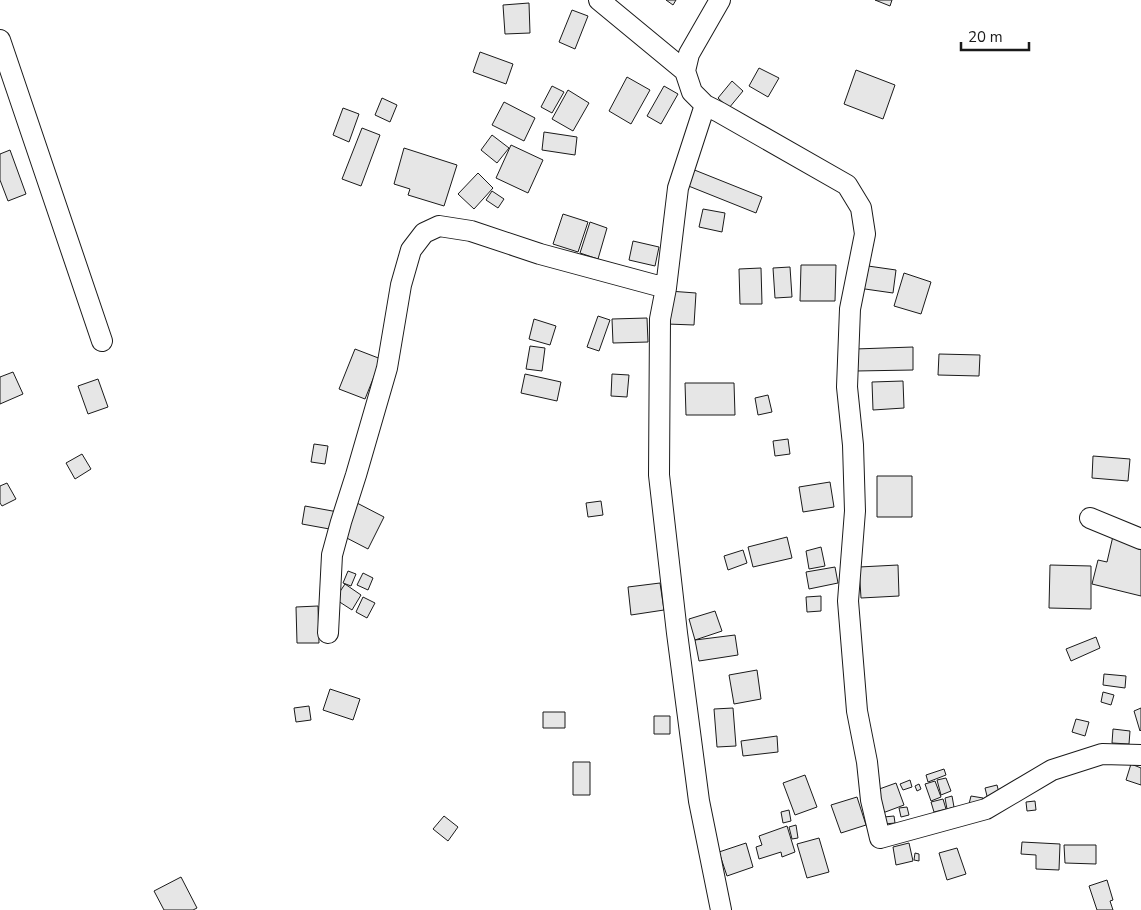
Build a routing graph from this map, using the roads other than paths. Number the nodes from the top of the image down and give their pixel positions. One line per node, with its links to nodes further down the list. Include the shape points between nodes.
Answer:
1 (599, 0): 4 (street)
2 (720, 0): 4 (street, via 689,54)
3 (0, 40): 7 (street)
4 (685, 71): 5 (street, via 692,92)
5 (705, 105): 6 (street, via 678,188); 11 (street, via 847,185 861,208 864,234 850,309 847,387 855,511 848,601 857,711 880,838 986,809 1052,770 1102,754)
6 (666, 288): 10 (street, via 540,254 471,231 439,226 424,233 411,250 401,286 387,368 332,555); 12 (street, via 660,319 659,475 699,801)
7 (102, 341)
8 (1090, 518): 9 (street)
9 (1141, 539)
10 (328, 632)
11 (1141, 755)
12 (721, 910)

